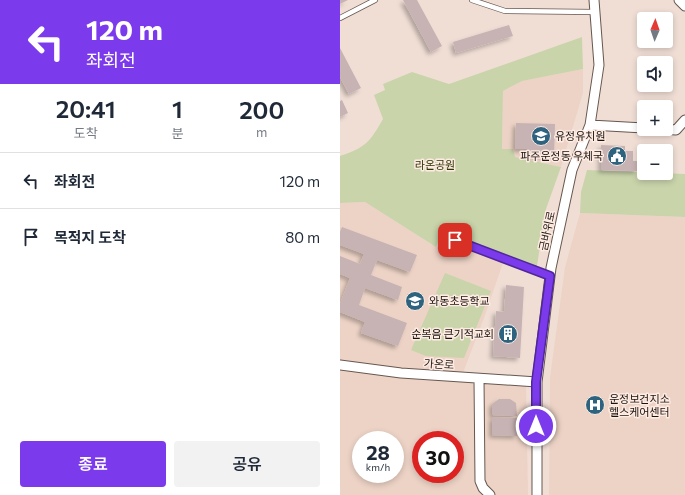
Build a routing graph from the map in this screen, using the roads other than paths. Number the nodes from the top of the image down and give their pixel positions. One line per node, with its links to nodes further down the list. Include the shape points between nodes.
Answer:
1 (376, 0): 7 (lane)
2 (472, 0): 6 (lane, via 505,11)
3 (679, 0): 5 (street)
4 (597, 1): 6 (street, 금바위로)
5 (685, 6)
6 (595, 12): 9 (street, 금바위로, via 599,65)
7 (340, 18)
8 (685, 120): 11 (street, via 676,130)
9 (590, 125): 10 (street); 13 (street, 금바위로, via 572,170)
10 (637, 128)
11 (673, 130)
12 (442, 248): 13 (lane, via 449,241 455,240)
13 (550, 276): 16 (street, 금바위로)
14 (340, 365): 15 (street, 가온로)
15 (479, 379): 16 (street, 가온로); 17 (street, via 480,481)
16 (536, 382): 18 (street, 금바위로)
17 (490, 495)
18 (537, 495)

